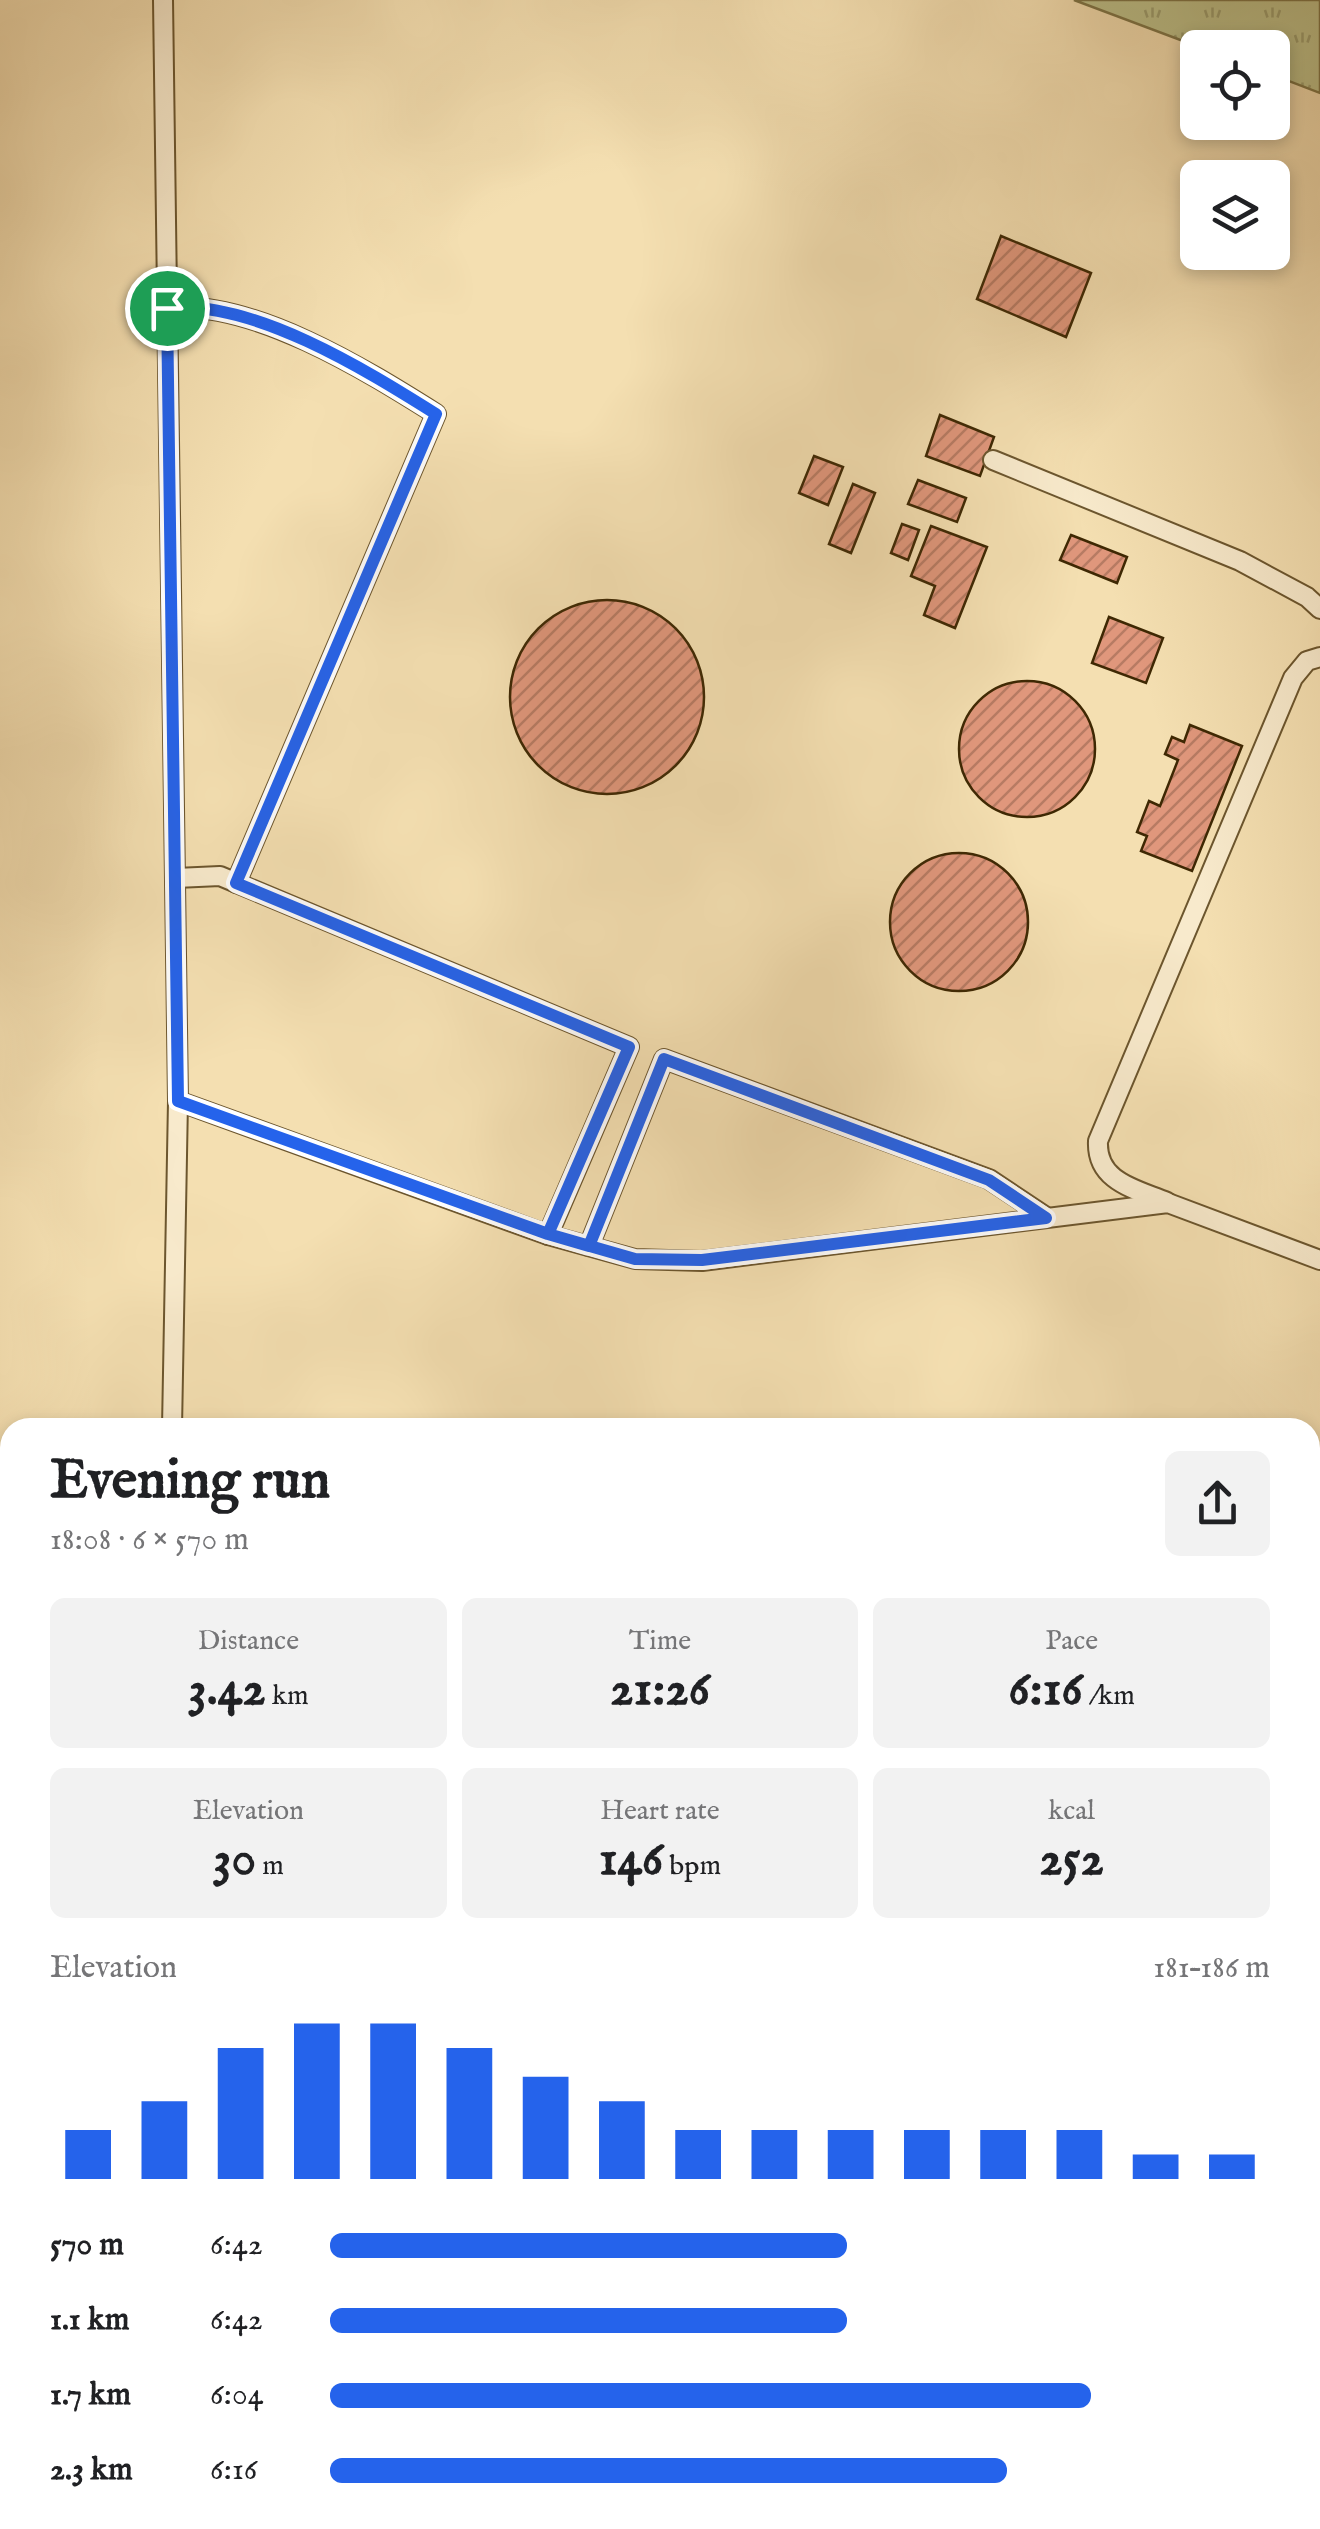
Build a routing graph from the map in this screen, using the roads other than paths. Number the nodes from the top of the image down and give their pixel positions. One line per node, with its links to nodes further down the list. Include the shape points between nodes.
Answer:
1 (163, 0): 2 (lane)
2 (167, 308): 6 (lane); 7 (lane, via 230,311 358,364 436,414)
3 (994, 460): 4 (lane, via 1240,561)
4 (1320, 609)
5 (1320, 658): 9 (lane, via 1308,660 1293,678 1098,1141 1100,1159 1117,1182)
6 (176, 878): 7 (lane, via 220,876); 8 (lane)
7 (236, 883): 11 (lane, via 629,1047)
8 (178, 1101): 11 (lane); 14 (lane)
9 (1168, 1202): 10 (lane); 13 (lane)
10 (1046, 1218): 12 (lane, via 702,1260 635,1259); 12 (lane, via 989,1180 664,1059)
11 (548, 1234): 12 (lane)
12 (589, 1246)
13 (1320, 1260)
14 (172, 1418)

